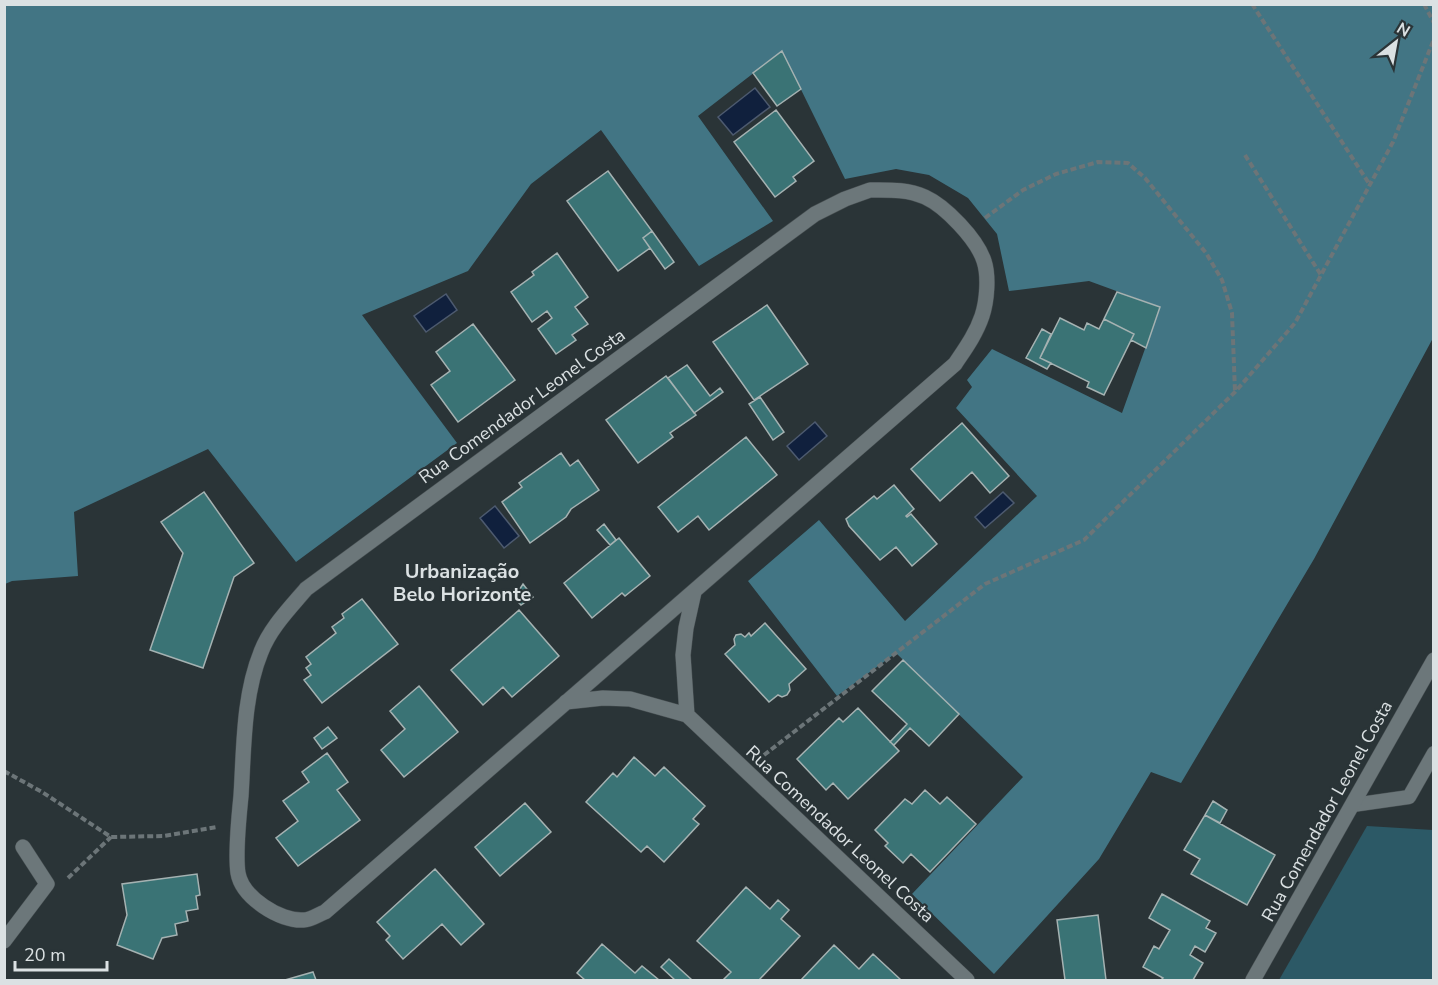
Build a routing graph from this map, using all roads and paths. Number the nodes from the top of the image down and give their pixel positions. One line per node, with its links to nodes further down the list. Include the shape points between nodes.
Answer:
1 (1252, 4): 6 (path)
2 (1424, 4): 3 (path)
3 (1434, 23)
4 (1434, 39): 6 (path, via 1393,142)
5 (1245, 155): 8 (path)
6 (1370, 185): 8 (path)
7 (967, 232): 9 (path, via 1023,190 1056,174 1098,162 1128,163 1145,178 1199,245 1222,280 1232,313); 10 (street, Rua Comendador Leonel Costa, via 984,261 986,288 982,315 955,364); 18 (street, Rua Comendador Leonel Costa, via 926,198 900,190 870,190 815,214 306,589 282,616 261,651 249,693)
8 (1321, 275): 9 (path, via 1295,323)
9 (1234, 392): 16 (path, via 1084,540 985,584)
10 (694, 592): 12 (street, Rua Comendador Leonel Costa); 13 (street, via 683,655)
11 (1434, 660): 17 (street, Rua Comendador Leonel Costa)
12 (566, 702): 13 (street, Rua Comendador Leonel Costa, via 630,699); 18 (street, Rua Comendador Leonel Costa, via 325,912 305,920 284,917 264,908 248,892 238,874)
13 (687, 715): 16 (street, Rua Comendador Leonel Costa)
14 (1434, 753): 17 (lane, via 1409,797)
15 (4, 771): 19 (path)
16 (744, 771): 23 (street, Rua Comendador Leonel Costa)
17 (1353, 805): 24 (street, Rua Comendador Leonel Costa)
18 (239, 823): 19 (path, via 164,836)
19 (111, 837): 21 (path, via 66,880)
20 (23, 846): 21 (street)
21 (47, 884): 22 (street)
22 (4, 940)
23 (967, 981)
24 (1254, 981)

